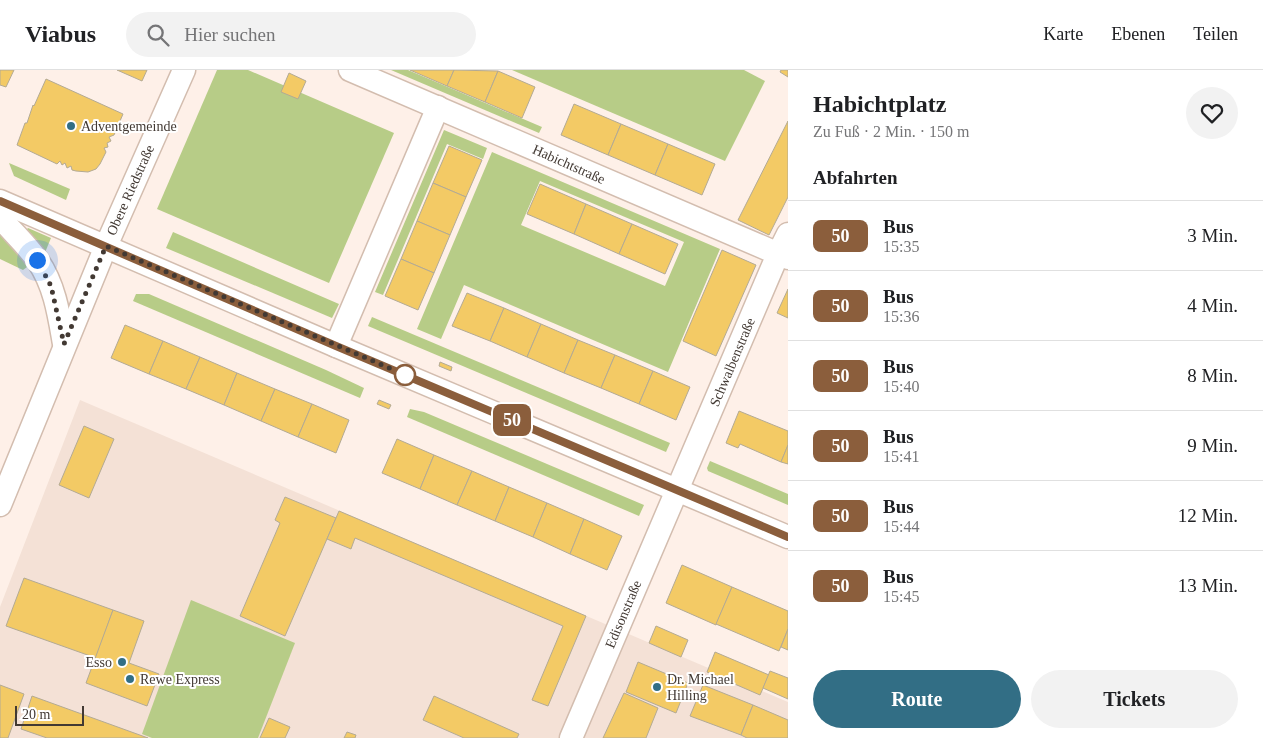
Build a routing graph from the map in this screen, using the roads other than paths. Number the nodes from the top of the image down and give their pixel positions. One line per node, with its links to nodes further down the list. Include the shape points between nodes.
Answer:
1 (184, 70): 7 (street, Obere Riedstraße)
2 (350, 70): 3 (street, Habichtstraße)
3 (438, 107): 8 (street, Habichtstraße); 10 (street)
4 (0, 201): 7 (street)
5 (0, 217): 9 (street, via 45,272)
6 (788, 234): 8 (street, Schwalbenstraße)
7 (106, 246): 9 (street, Obere Riedstraße); 10 (street)
8 (783, 256): 11 (street, Schwalbenstraße)
9 (64, 344): 12 (street, Obere Riedstraße)
10 (336, 346): 11 (street)
11 (676, 490): 13 (street); 14 (street, Edisonstraße)
12 (0, 505)
13 (788, 537)
14 (570, 738)

